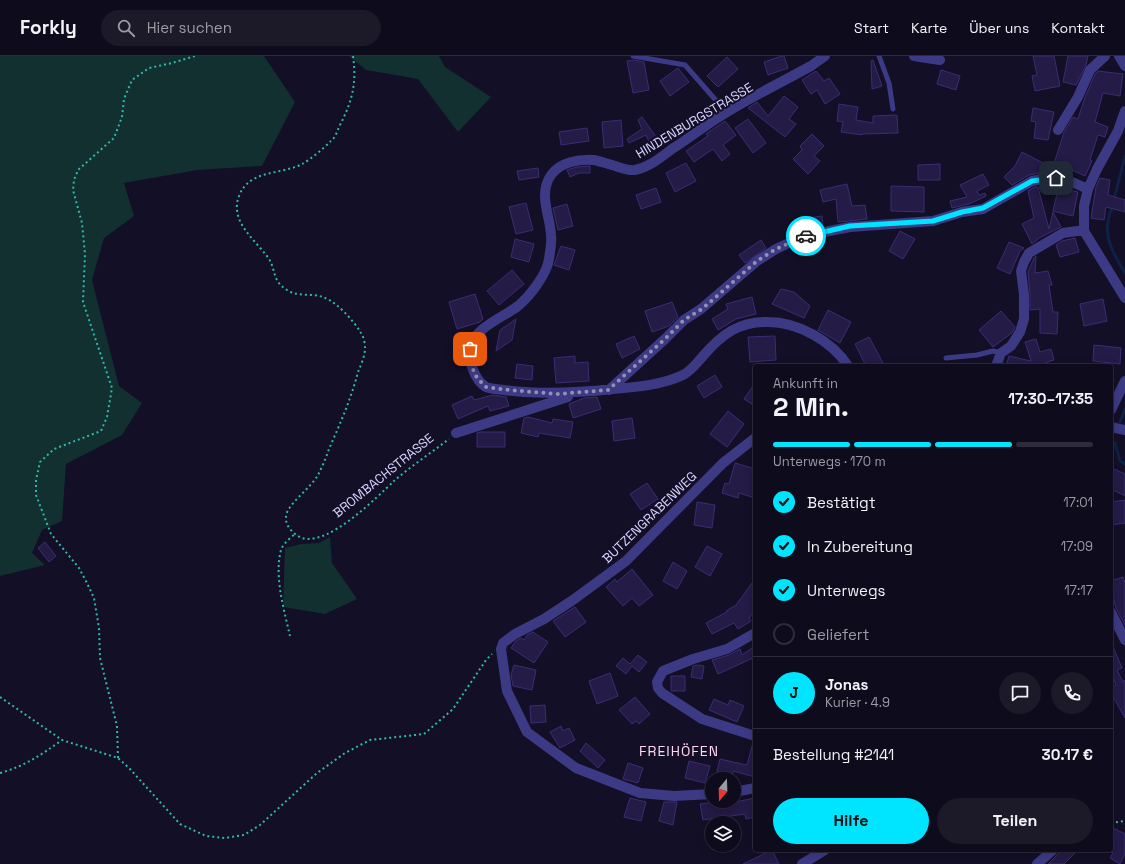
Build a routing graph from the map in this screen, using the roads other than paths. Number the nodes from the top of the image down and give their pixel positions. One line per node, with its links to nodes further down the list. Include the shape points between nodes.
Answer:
1 (633, 56): 11 (lane, via 685,65)
2 (825, 56): 11 (street, HINDENBURGSTRASSE)
3 (879, 56): 9 (lane, via 889,83)
4 (914, 56): 7 (street)
5 (1105, 56): 12 (street, via 1090,70 1078,97)
6 (1119, 56): 8 (street)
7 (940, 60)
8 (1125, 66)
9 (893, 109)
10 (1125, 111): 13 (street)
11 (727, 112): 23 (street, HINDENBURGSTRASSE, via 648,166 632,171 595,160 572,162 560,166 551,176 546,187 546,209 552,236 548,263 526,298 473,339 470,349 471,365 477,378 486,387 542,393)
12 (1058, 130)
13 (1122, 133): 14 (street, via 1097,169)
14 (1088, 189): 15 (street, via 1084,206); 22 (street, via 1056,178 1043,179 1032,181 983,208 933,221 850,226 804,236 757,261 702,309 684,320)
15 (1084, 231): 16 (street); 17 (street, via 1063,233 1029,253 1021,271 1024,319 1020,332 1011,346)
16 (1125, 298)
17 (1001, 353): 18 (lane, via 993,351); 20 (street)
18 (946, 358)
19 (846, 364): 22 (street, HINDENBURGSTRASSE, via 826,342 788,324 767,321 741,325 725,334 715,341 690,371 682,376)
20 (997, 364)
21 (1125, 381): 24 (street)
22 (608, 390): 23 (street, HINDENBURGSTRASSE)
23 (582, 393): 25 (street)
24 (1113, 406)
25 (456, 433)
26 (753, 440): 33 (street, BUTZENGRABENWEG, via 723,463 626,561 544,619 514,634 502,643 501,649 507,691 527,732 576,768 640,794)
27 (1113, 616): 29 (street)
28 (753, 634): 30 (street, via 727,649 664,671 657,682 662,693 702,718)
29 (1125, 640)
30 (753, 735)
31 (753, 788): 32 (street)
32 (741, 791)
33 (705, 794)
34 (822, 852): 36 (street)
35 (1051, 852): 37 (street)
36 (802, 864)
37 (1037, 864)

